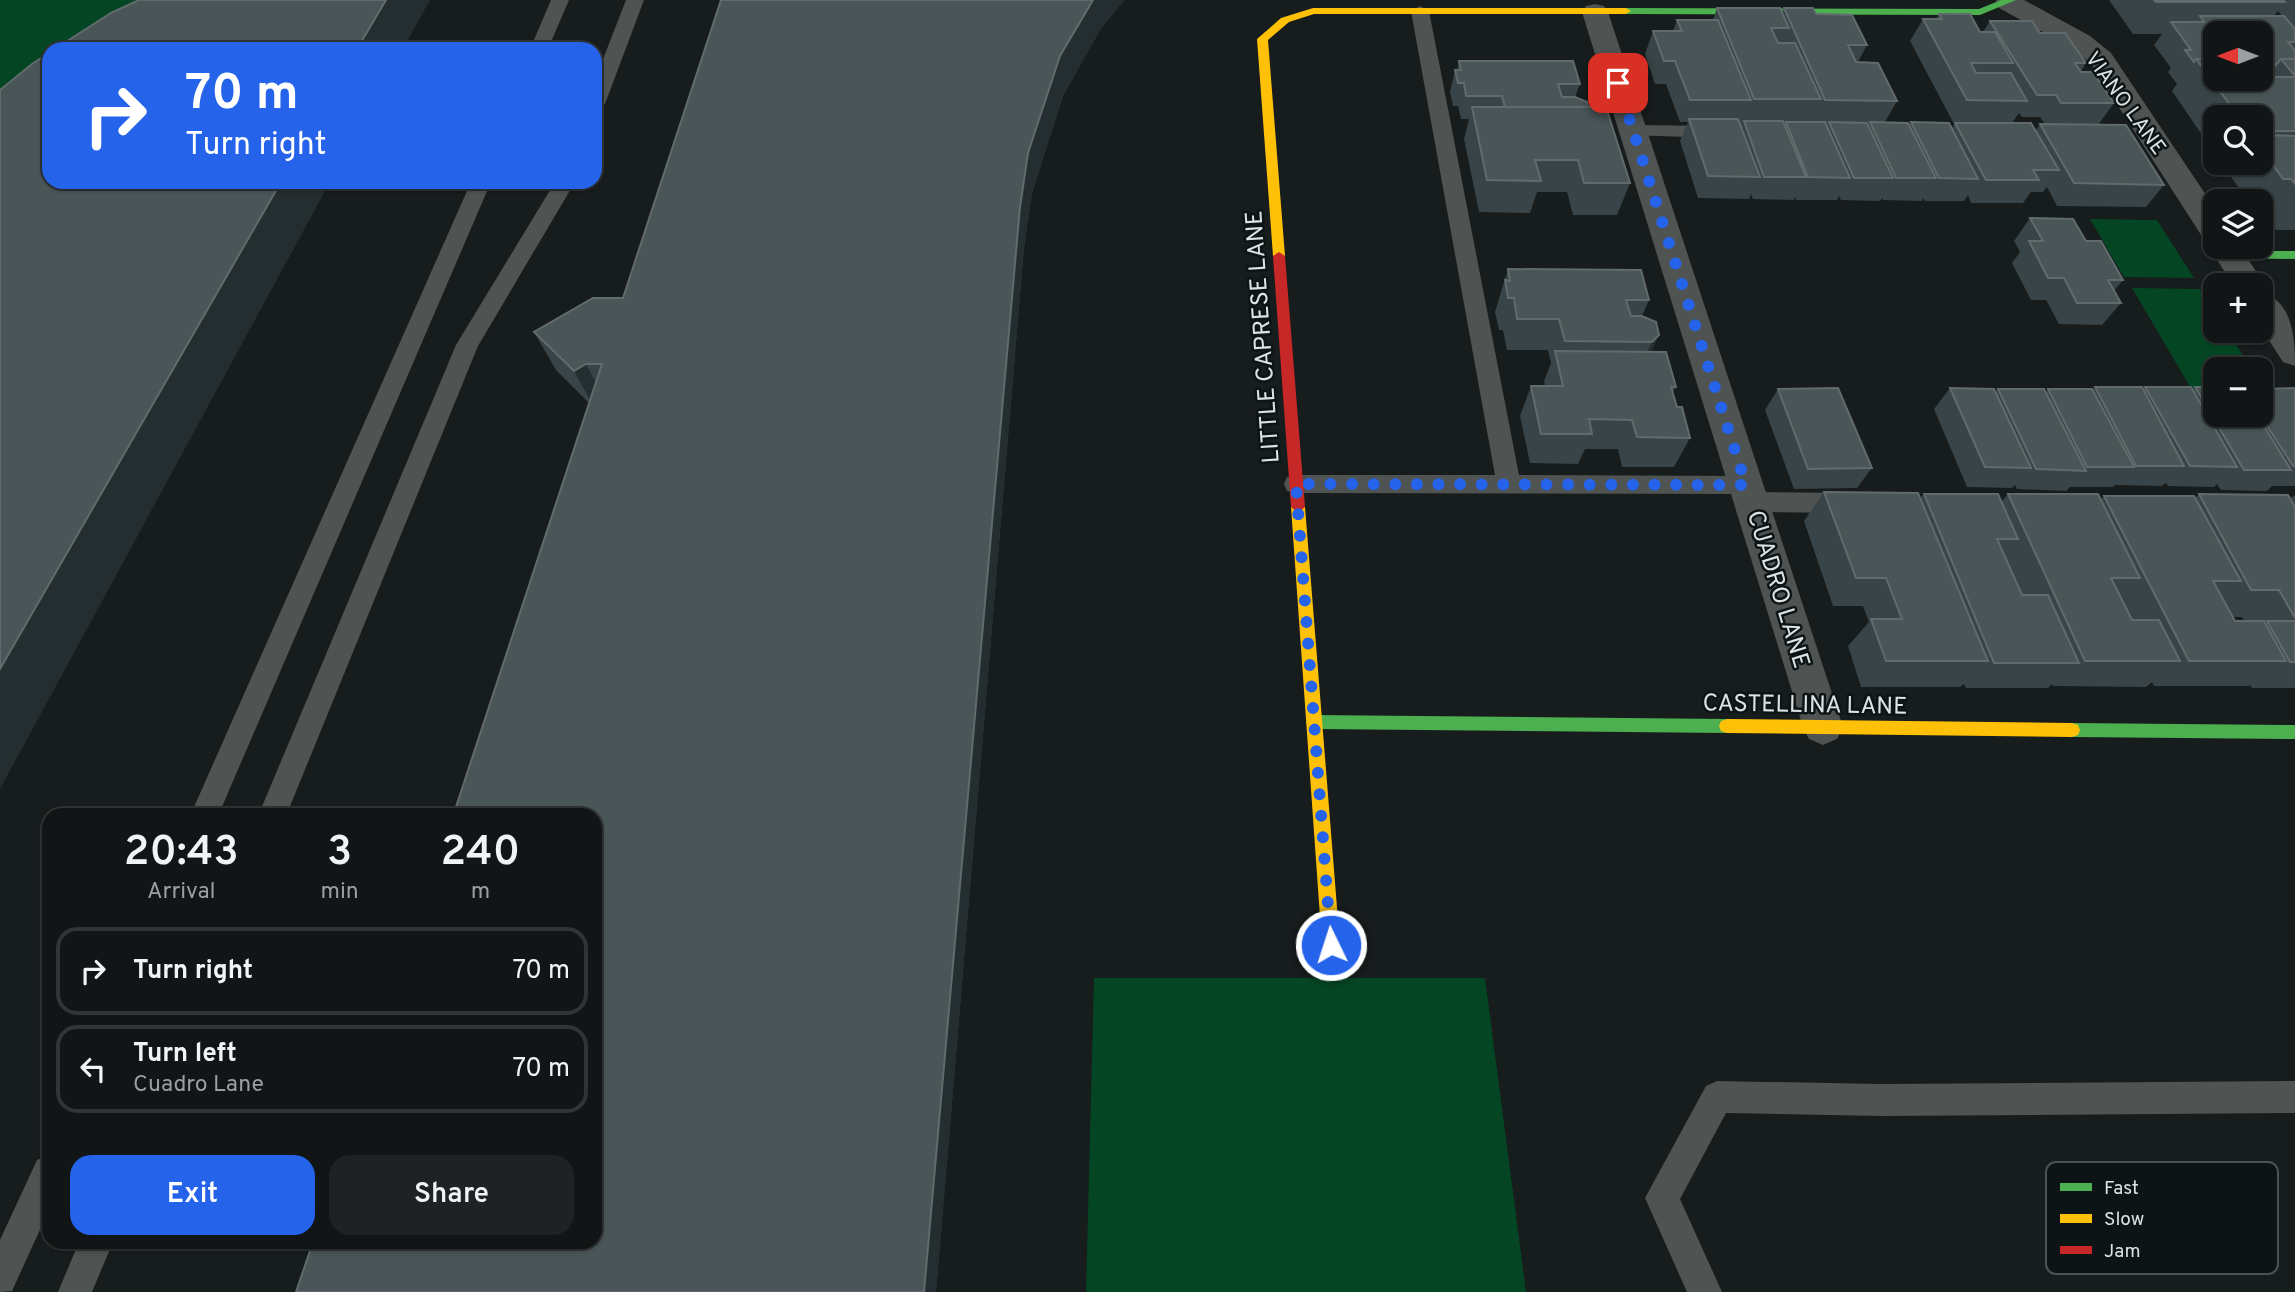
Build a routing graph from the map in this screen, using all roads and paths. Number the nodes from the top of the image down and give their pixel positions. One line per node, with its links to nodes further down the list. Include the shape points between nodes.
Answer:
1 (560, 0): 6 (lane)
2 (635, 0): 7 (lane)
3 (2010, 1): 5 (street, via 1980,12); 12 (street, VIANO LANE, via 2081,42 2101,59 2136,133)
4 (1420, 11): 5 (street); 19 (street, LITTLE CAPRESE LANE, via 1313,11 1276,24 1262,39); 20 (lane)
5 (1595, 12): 8 (street, CUADRO LANE)
6 (542, 42)
7 (602, 86)
8 (1634, 131): 9 (lane); 21 (street, CUADRO LANE)
9 (1745, 132)
10 (478, 189): 26 (lane)
11 (561, 189): 27 (lane, via 467,345)
12 (2203, 219)
13 (2273, 252): 14 (street)
14 (2295, 255)
15 (2234, 259): 16 (street, VIANO LANE)
16 (2245, 273)
17 (2273, 312): 18 (street, VIANO LANE)
18 (2295, 354)
19 (1296, 484): 20 (lane); 23 (street, LITTLE CAPRESE LANE)
20 (1509, 484): 21 (lane)
21 (1749, 494): 22 (lane); 24 (street, CUADRO LANE)
22 (1877, 503)
23 (1314, 722): 24 (street, CASTELLINA LANE); 28 (street, LITTLE CAPRESE LANE)
24 (1823, 727): 25 (street, CASTELLINA LANE)
25 (2295, 732)
26 (207, 808)
27 (275, 808)
28 (1331, 945)
29 (2295, 1097): 34 (lane, via 1717,1097 1662,1198)
30 (42, 1187): 32 (lane)
31 (93, 1249): 33 (lane)
32 (0, 1279)
33 (75, 1292)
34 (1705, 1292)

